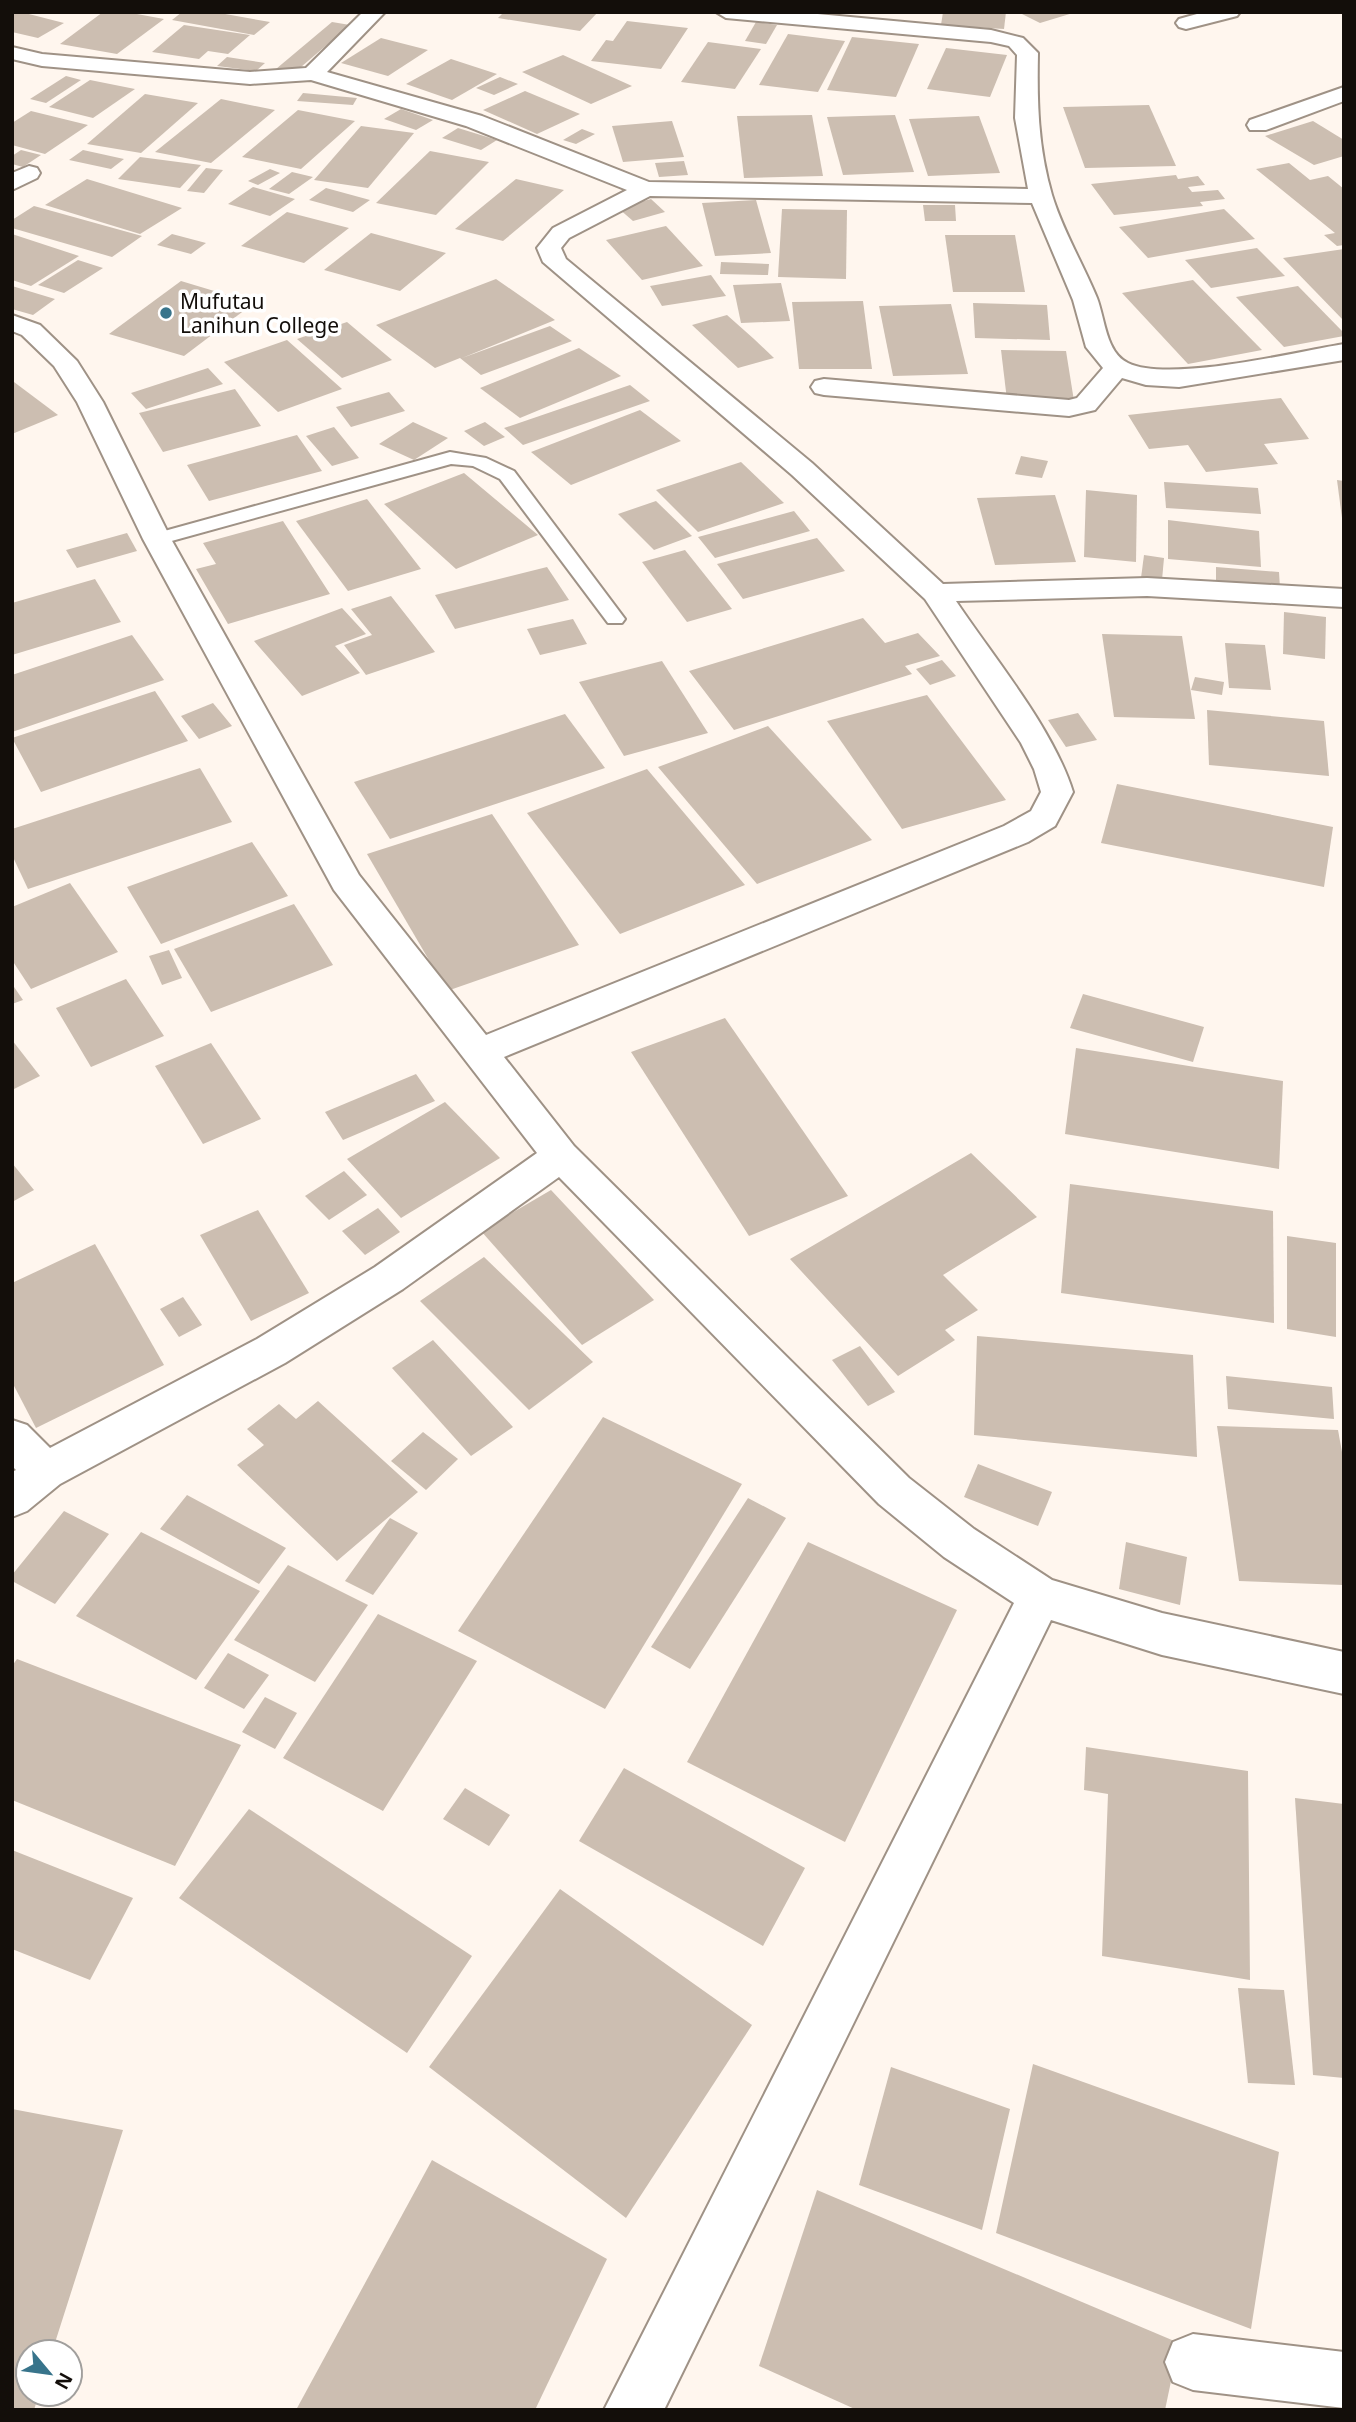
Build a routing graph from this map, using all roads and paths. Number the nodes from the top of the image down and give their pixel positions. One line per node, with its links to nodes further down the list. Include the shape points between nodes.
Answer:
1 (375, 12): 6 (street)
2 (726, 12): 10 (street, via 991,36 1016,43 1028,53 1026,118)
3 (1230, 12): 4 (street)
4 (1186, 23)
5 (12, 53): 6 (street, via 42,60 250,78)
6 (312, 74): 9 (street, via 474,121)
7 (1344, 93): 8 (street)
8 (1258, 125)
9 (646, 189): 10 (street); 16 (street, via 561,233 549,248 555,262 802,469)
10 (1041, 196): 13 (street, via 1085,300 1099,346)
11 (12, 322): 15 (street, via 31,330 64,361 90,402)
12 (1344, 352): 13 (street, via 1179,379 1146,377)
13 (1117, 368): 14 (street, via 1086,404 1069,408)
14 (824, 387)
15 (157, 540): 18 (lane, via 450,458 466,458 507,475); 19 (street, via 346,882)
16 (936, 593): 17 (street, via 1147,587); 19 (street, via 1050,769 1057,792 1044,818 980,850)
17 (1344, 598)
18 (615, 619)
19 (481, 1052): 20 (street)
20 (561, 1156): 22 (street, via 389,1278 271,1351); 24 (street, via 894,1491 959,1543)
21 (12, 1438): 22 (street)
22 (45, 1471): 23 (street)
23 (12, 1498)
24 (1040, 1596): 25 (street, via 1162,1634); 28 (street)
25 (1344, 1673)
26 (1193, 2362): 27 (street)
27 (1344, 2380)
28 (632, 2410)

